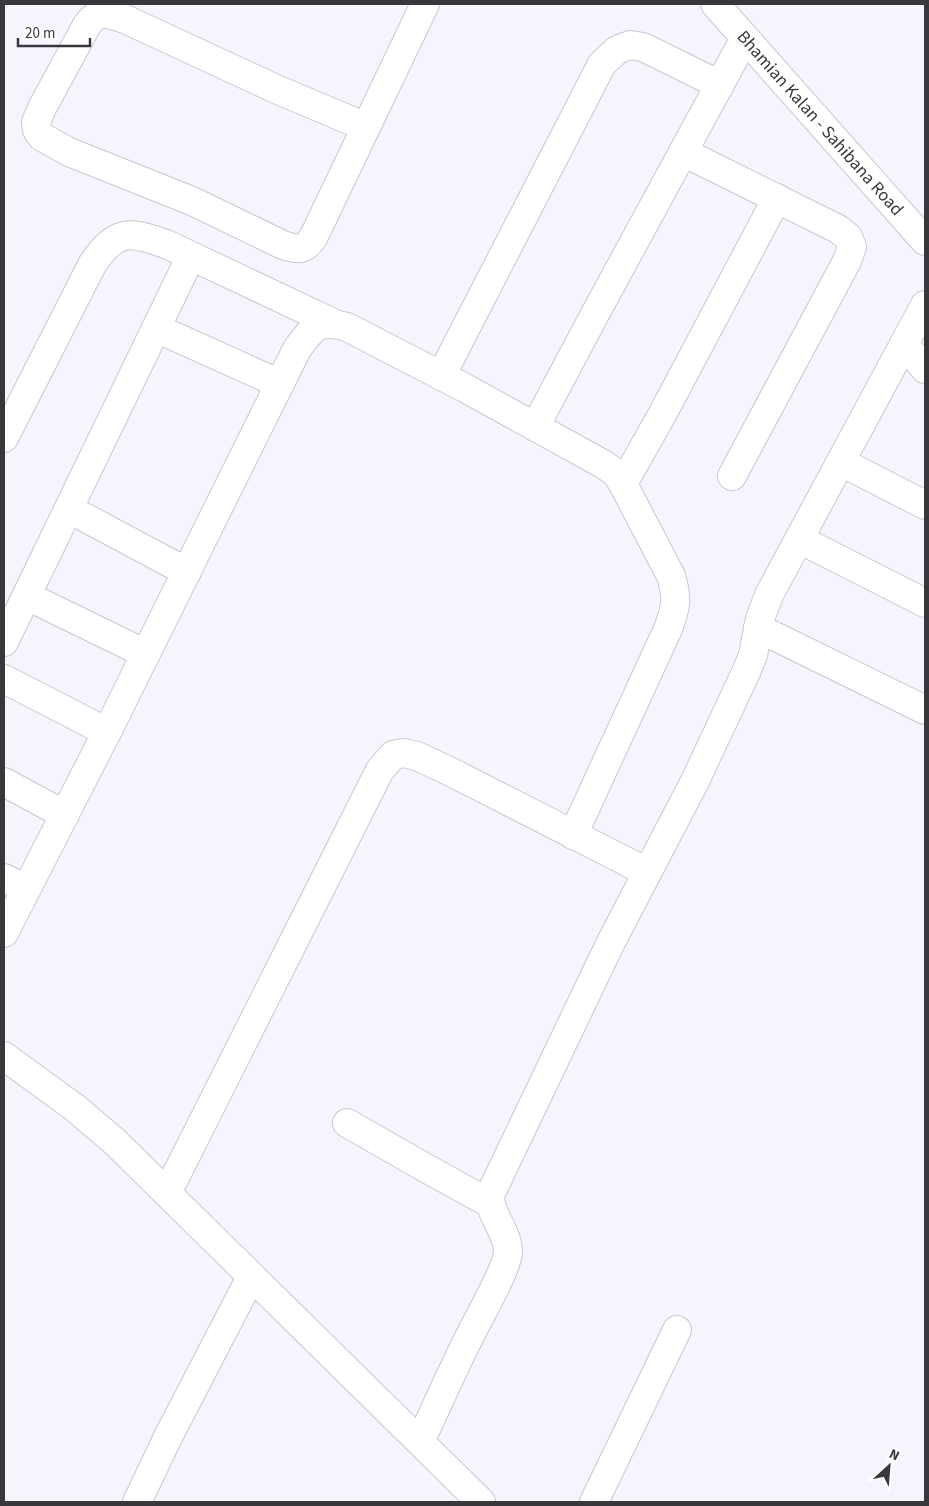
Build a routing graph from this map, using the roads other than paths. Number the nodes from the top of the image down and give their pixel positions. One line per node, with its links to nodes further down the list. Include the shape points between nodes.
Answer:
1 (424, 4): 5 (street)
2 (715, 4): 3 (street, Bhamian Kalan - Sahibana Road)
3 (746, 38): 4 (street); 8 (street, Bhamian Kalan - Sahibana Road)
4 (720, 84): 6 (street); 15 (street, via 643,47 630,45 617,50 602,64)
5 (366, 127): 5 (street, via 314,236 309,244 293,248 192,201 68,152 42,137 36,122 87,25 94,16 103,14 125,19)
6 (683, 152): 7 (street); 17 (street)
7 (777, 198): 20 (street, via 838,229 848,237 852,247); 21 (street)
8 (925, 241)
9 (191, 256): 11 (street); 12 (street); 18 (street, via 166,244 128,234 103,248)
10 (925, 305): 13 (street)
11 (332, 323): 15 (street, via 347,327); 16 (street, via 317,326 307,334)
12 (156, 328): 16 (street); 23 (street)
13 (904, 344): 14 (street); 19 (street)
14 (925, 369)
15 (441, 376): 17 (street)
16 (280, 384): 25 (street)
17 (535, 427): 21 (street, via 603,464)
18 (4, 438)
19 (841, 462): 22 (street); 24 (street)
20 (732, 476)
21 (623, 484): 36 (street, via 671,576 676,592 675,609)
22 (925, 505)
23 (68, 509): 25 (street); 26 (street)
24 (800, 539): 27 (street); 28 (street, via 769,595)
25 (187, 572): 30 (street)
26 (26, 596): 29 (street); 30 (street)
27 (925, 603)
28 (758, 628): 32 (street); 37 (street, via 747,670 695,781)
29 (4, 642)
30 (146, 654): 33 (street)
31 (4, 679): 33 (street)
32 (925, 710)
33 (107, 732): 35 (street)
34 (4, 782): 35 (street)
35 (64, 815): 38 (street)
36 (573, 835): 37 (street); 42 (street, via 417,756 393,755 380,770)
37 (647, 872): 43 (street, via 490,1195)
38 (15, 883): 39 (street)
39 (4, 933)
40 (4, 1056): 42 (street, via 74,1107)
41 (347, 1122): 43 (street)
42 (167, 1193): 44 (street)
43 (490, 1203): 46 (street, via 508,1254)
44 (252, 1277): 46 (street); 47 (street)
45 (677, 1330): 49 (street)
46 (420, 1442): 48 (street)
47 (137, 1502)
48 (481, 1502)
49 (594, 1502)

